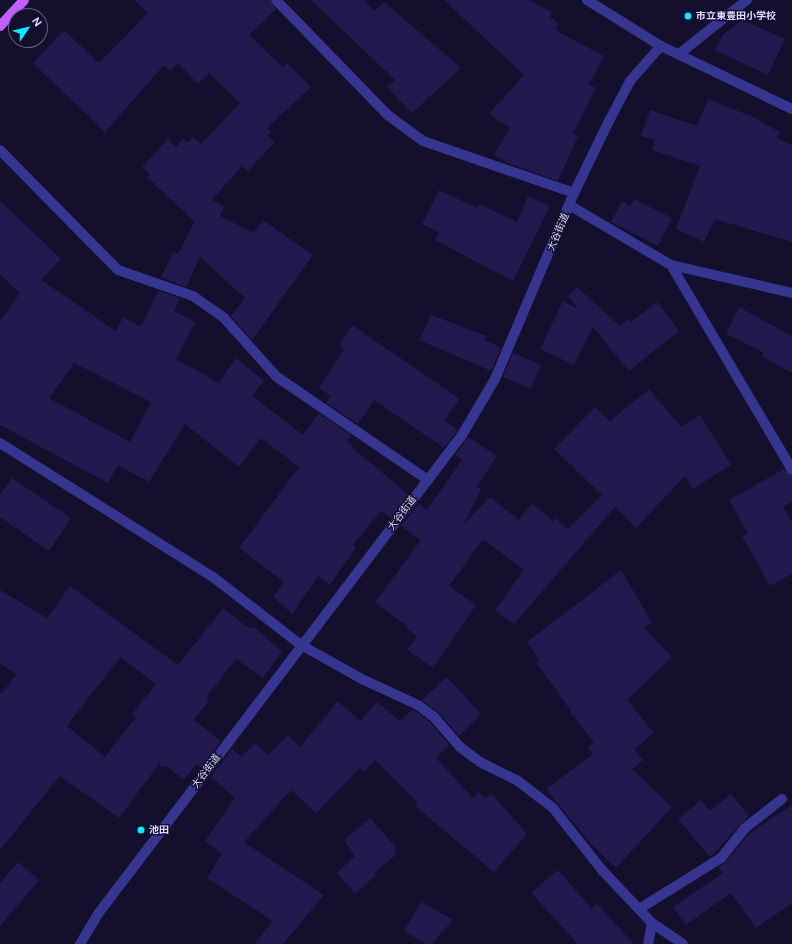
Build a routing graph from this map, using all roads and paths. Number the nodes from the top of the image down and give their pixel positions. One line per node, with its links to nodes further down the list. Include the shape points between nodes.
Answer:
1 (24, 0): 5 (main road)
2 (276, 0): 10 (street, via 389,116 423,141)
3 (587, 0): 6 (street)
4 (747, 0): 7 (street)
5 (0, 26)
6 (661, 46): 7 (street); 10 (street, 大谷街道, via 630,81)
7 (679, 54): 8 (street)
8 (792, 109)
9 (0, 150): 16 (street, via 118,270 193,296 224,318 277,377)
10 (574, 194): 11 (street, 大谷街道)
11 (569, 205): 12 (street); 16 (street, 大谷街道, via 495,379 462,435)
12 (670, 265): 13 (street); 15 (street)
13 (792, 293)
14 (0, 443): 17 (street, via 213,577)
15 (792, 470)
16 (428, 480): 17 (street, 大谷街道)
17 (301, 645): 19 (street, via 364,680 418,705 434,717 460,747 480,762 518,781 536,794 553,808 602,870); 21 (street, 大谷街道, via 98,914)
18 (782, 799): 19 (street, via 745,828 720,858)
19 (638, 909): 20 (street)
20 (652, 923): 22 (street); 23 (street)
21 (80, 944)
22 (648, 944)
23 (683, 944)

